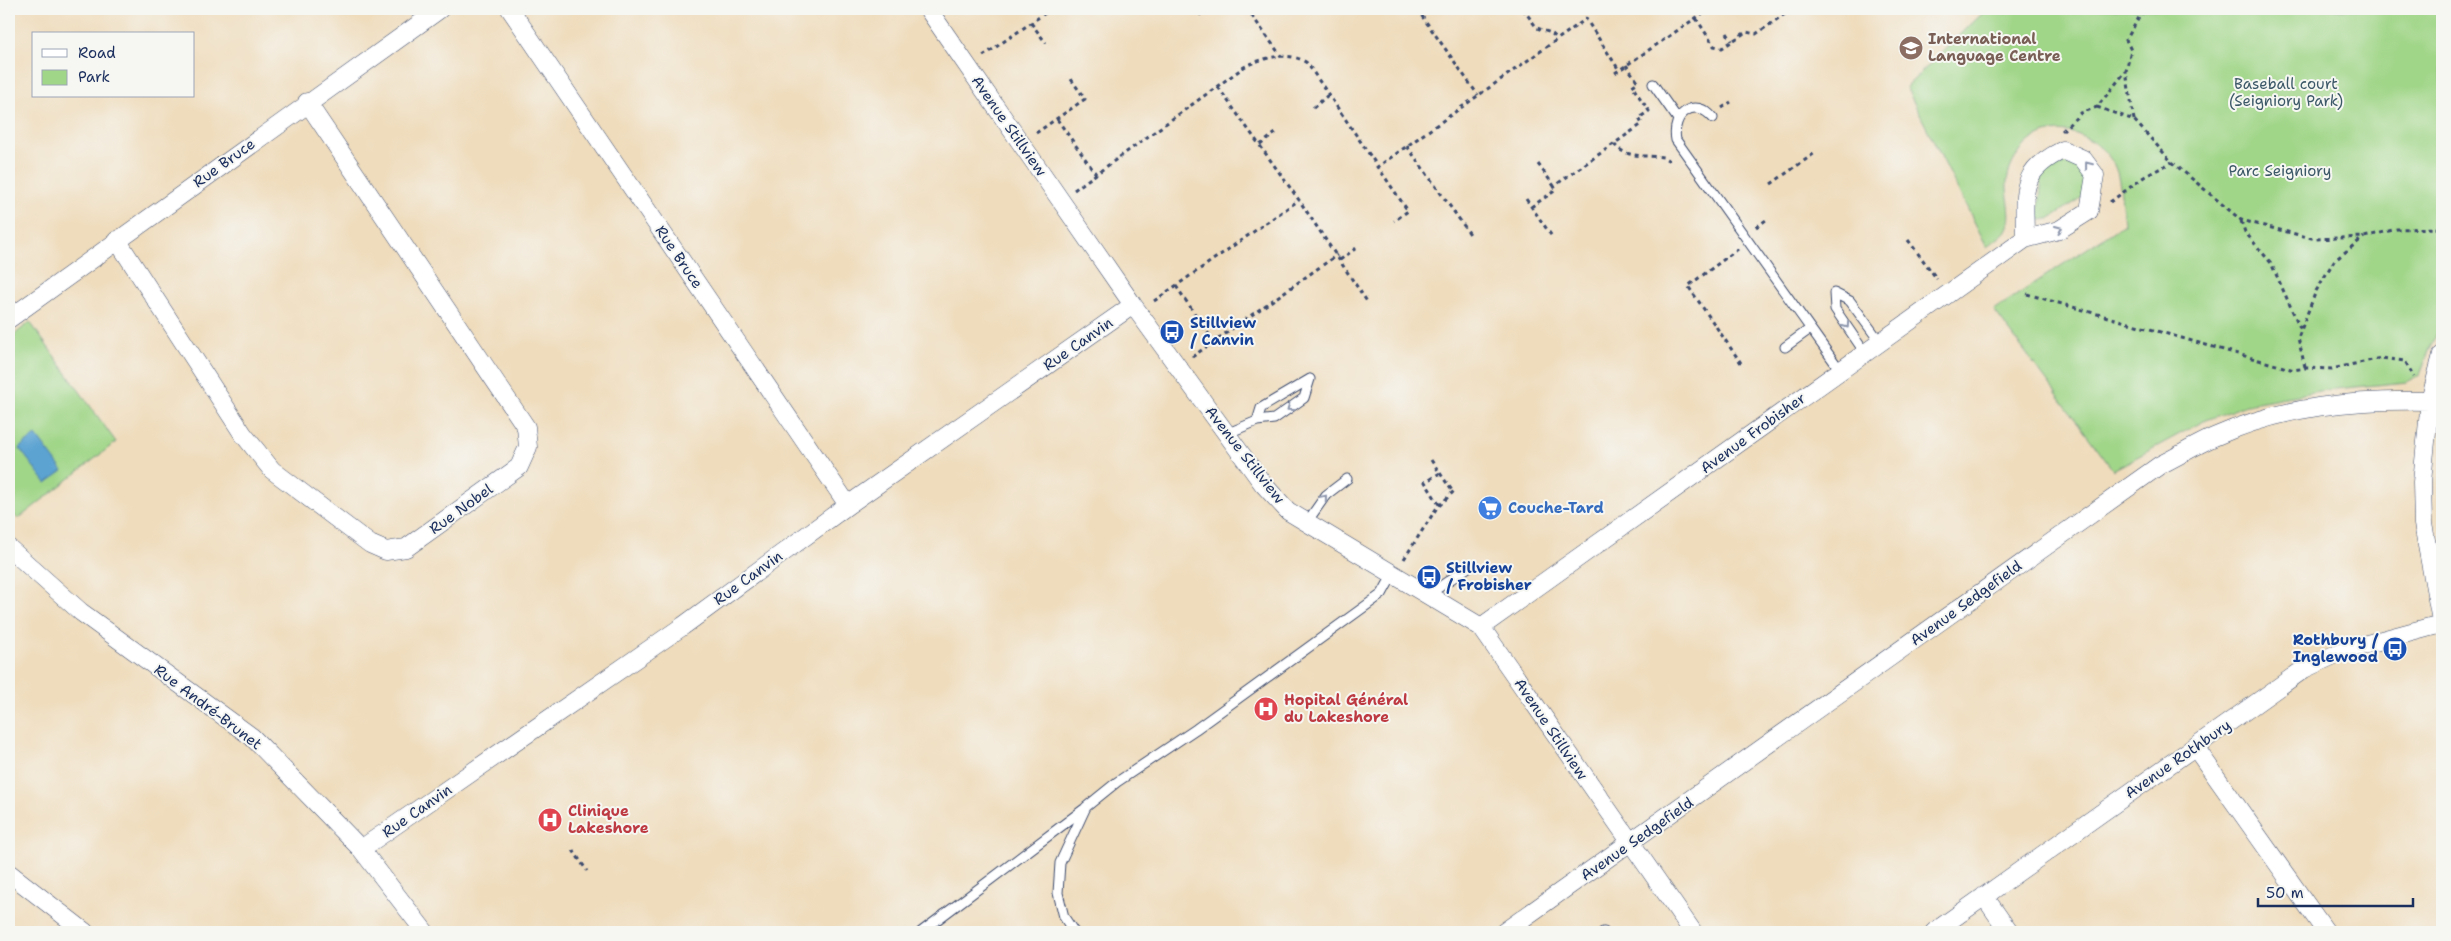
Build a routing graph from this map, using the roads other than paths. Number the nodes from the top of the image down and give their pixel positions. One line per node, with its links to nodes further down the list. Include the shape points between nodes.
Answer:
1 (440, 9): 5 (street, Rue Bruce)
2 (510, 9): 22 (street, Rue Bruce)
3 (928, 9): 10 (street, Avenue Stillview)
4 (1653, 84): 6 (lane)
5 (307, 102): 9 (street, Rue Bruce); 9 (street, Rue Nobel, via 526,427 528,447 519,467 406,548 386,551 370,544 272,470 244,434)
6 (1677, 118): 7 (lane, via 1696,108 1707,111); 12 (lane, via 1676,140)
7 (1713, 118)
8 (2025, 239): 8 (street, Avenue Frobisher, one-way to 8, via 2059,230 2089,211 2095,175 2084,159 2063,150 2043,159 2032,171 2025,190); 13 (street, Avenue Frobisher)
9 (117, 240): 11 (street, Rue Bruce)
10 (1132, 305): 20 (street, Avenue Stillview); 22 (street, Rue Canvin)
11 (9, 319)
12 (1810, 329): 14 (lane); 17 (lane)
13 (1880, 342): 15 (street, Avenue Frobisher); 15 (lane, one-way to 15, via 1850,301 1834,294 1835,309)
14 (1785, 347)
15 (1865, 353): 17 (street, Avenue Frobisher)
16 (2442, 355): 18 (street)
17 (1840, 370): 29 (street, Avenue Frobisher)
18 (2430, 401): 28 (street, via 2422,482 2423,524); 32 (street, Avenue Sedgefield, via 2347,402 2274,416 2214,437 2160,465)
19 (1257, 421): 19 (lane, one-way to 19, via 1262,408 1310,379 1304,398 1274,419); 20 (lane)
20 (1226, 434): 23 (street, Avenue Stillview, via 1288,512)
21 (1347, 479): 23 (lane, one-way to 21, via 1326,495)
22 (848, 505): 33 (street, Rue Canvin, via 683,626)
23 (1307, 522): 26 (street, Avenue Stillview)
24 (9, 548): 33 (street, Rue André-Brunet, via 80,612 252,737)
25 (1470, 566): 27 (lane)
26 (1393, 574): 27 (street, Avenue Stillview); 31 (lane, via 1382,594)
27 (1428, 595): 29 (street, Avenue Stillview)
28 (2442, 625): 30 (street, Avenue Rothbury, via 2345,650 2304,669)
29 (1481, 627): 32 (street, Avenue Stillview)
30 (2195, 747): 35 (street, Avenue Rothbury); 44 (street)
31 (1086, 807): 38 (lane); 39 (lane, via 1060,863 1058,893 1064,917)
32 (1630, 844): 40 (street, Avenue Sedgefield); 41 (street, Avenue Stillview)
33 (362, 849): 37 (street, Rue André-Brunet)
34 (9, 873): 36 (street)
35 (1984, 896): 42 (street, Avenue Rothbury); 43 (street)
36 (85, 932)
37 (425, 932)
38 (921, 932)
39 (1074, 932)
40 (1504, 932)
41 (1693, 932)
42 (1934, 932)
43 (2009, 932)
44 (2326, 932)

